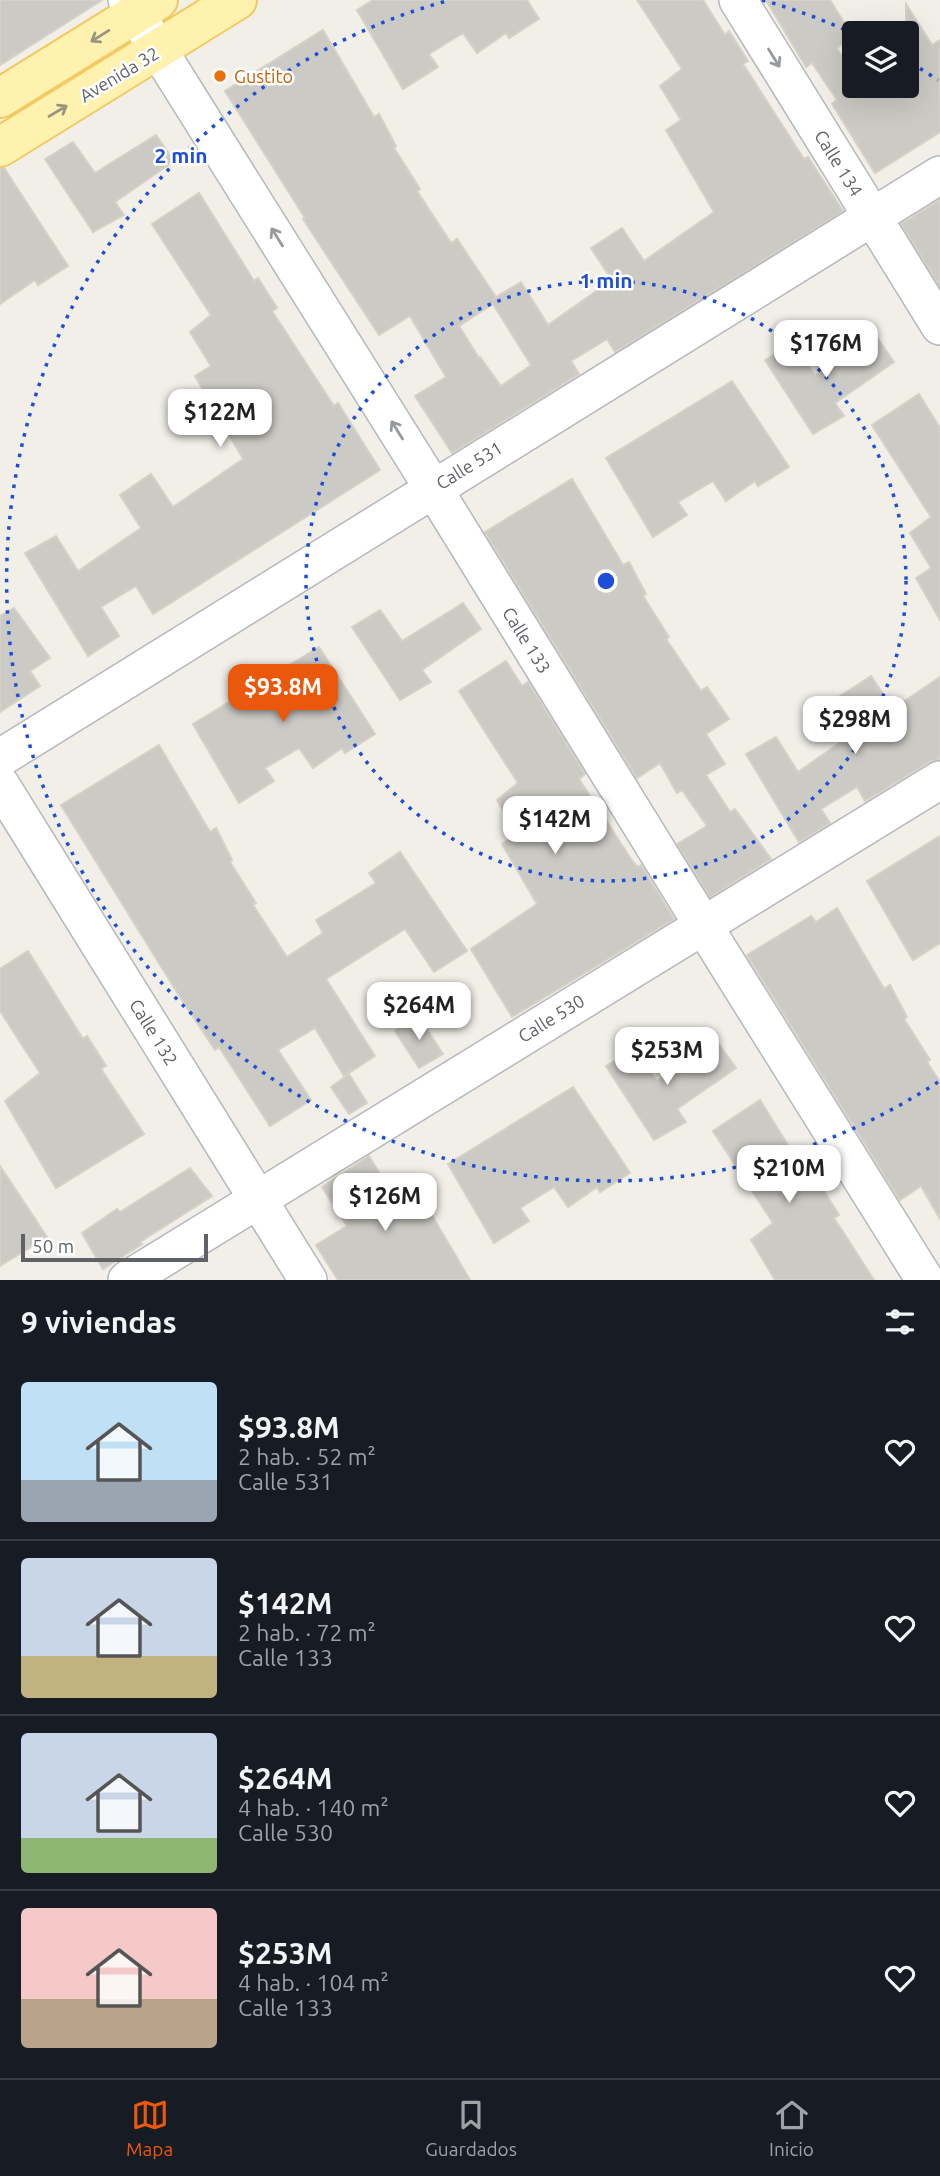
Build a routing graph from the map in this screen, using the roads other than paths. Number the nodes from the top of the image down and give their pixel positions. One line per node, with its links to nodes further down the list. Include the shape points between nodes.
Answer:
1 (237, 0): 4 (main road, Avenida 32)
2 (738, 0): 8 (street, Calle 134, one-way to 8)
3 (140, 5): 4 (street, Calle 133); 5 (main road, one-way to 5)
4 (160, 49): 6 (main road, Avenida 32, one-way to 4); 10 (street, Calle 133, one-way to 4)
5 (0, 98)
6 (0, 147)
7 (940, 174): 8 (street, Calle 531)
8 (872, 217): 9 (street, Calle 134); 10 (street, Calle 531)
9 (940, 326)
10 (433, 488): 11 (street, Calle 531); 14 (street, Calle 133)
11 (0, 758)
12 (940, 780): 14 (street, Calle 530)
13 (0, 783): 15 (street, Calle 132)
14 (703, 925): 15 (street, Calle 530); 18 (street, Calle 133)
15 (257, 1199): 16 (street, Calle 530); 17 (street, Calle 132)
16 (127, 1280)
17 (308, 1280)
18 (925, 1280)

